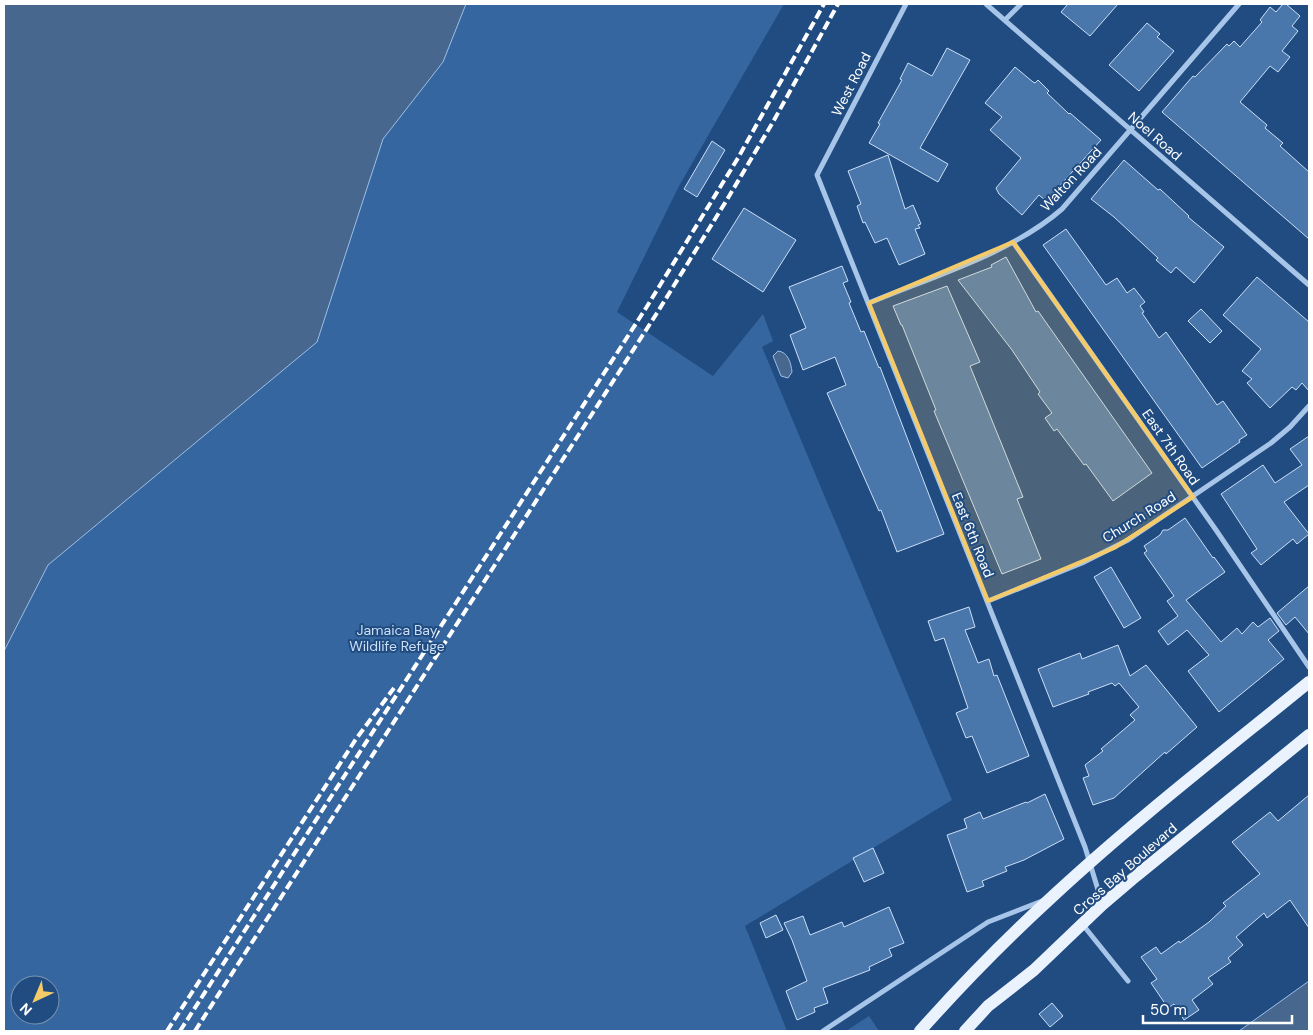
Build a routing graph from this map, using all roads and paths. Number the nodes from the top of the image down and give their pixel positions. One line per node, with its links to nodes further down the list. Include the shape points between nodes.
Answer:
1 (906, 4): 7 (street, West Road)
2 (986, 4): 5 (street, Noel Road)
3 (1021, 4): 5 (street)
4 (1239, 4): 6 (street, Walton Road)
5 (1006, 20): 6 (street, Noel Road)
6 (1130, 130): 8 (street, Walton Road, via 1062,209); 9 (street, Noel Road)
7 (817, 175): 10 (street, East 6th Road)
8 (1013, 242): 10 (street, Walton Road); 12 (street, East 7th Road)
9 (1309, 285)
10 (869, 303): 13 (street, East 6th Road)
11 (1309, 406): 12 (street, Church Road, via 1282,434)
12 (1193, 497): 13 (street, Church Road, via 1114,548); 14 (street, East 7th Road)
13 (988, 601): 17 (street, East 6th Road)
14 (1309, 667)
15 (1309, 682): 17 (main road, Cross Bay Boulevard)
16 (1309, 735): 19 (main road, Cross Bay Boulevard)
17 (1090, 862): 18 (main road, Cross Bay Boulevard); 19 (street, East 6th Road)
18 (1052, 897): 22 (street, Cross Bay Boulevard, via 988,922); 23 (main road, Cross Bay Boulevard)
19 (1102, 905): 20 (main road, Cross Bay Boulevard)
20 (1083, 924): 21 (street); 24 (main road, Cross Bay Boulevard, via 1034,970 988,1006)
21 (1128, 981)
22 (823, 1031)
23 (920, 1031)
24 (965, 1031)

